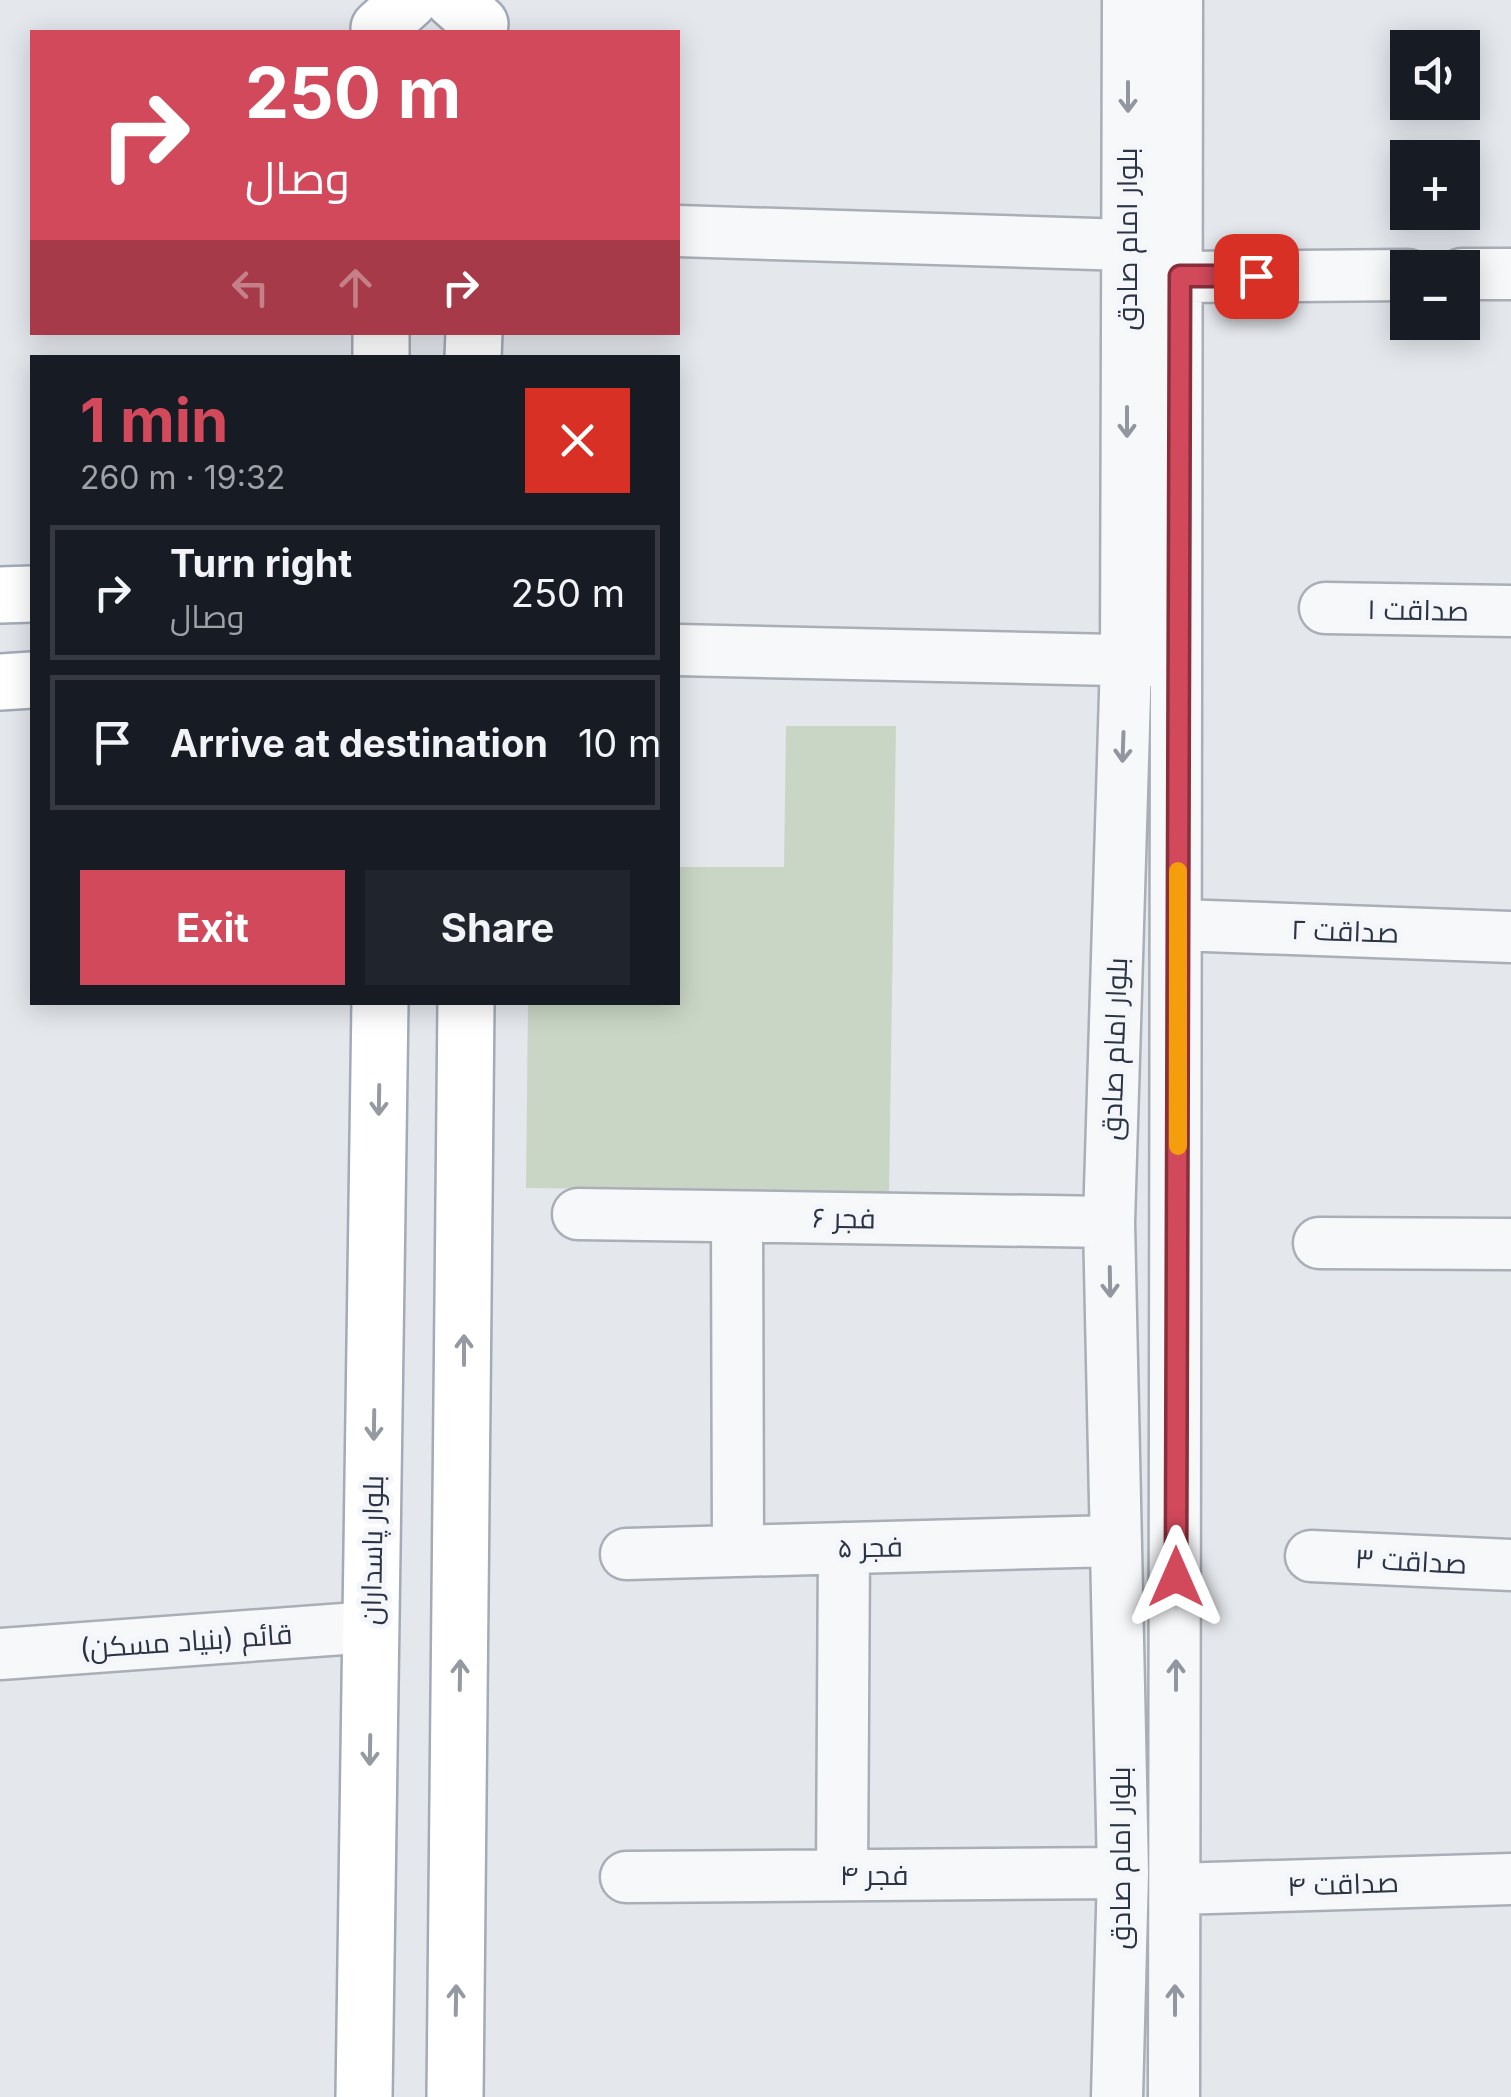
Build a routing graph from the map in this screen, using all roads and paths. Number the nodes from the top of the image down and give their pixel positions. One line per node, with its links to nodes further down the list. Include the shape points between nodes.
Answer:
1 (1128, 0): 4 (street, بلوار امام صادق, one-way to 4)
2 (1177, 0): 8 (street, بلوار امام صادق)
3 (680, 231): 4 (street)
4 (1127, 246): 15 (street, بلوار امام صادق, one-way to 15)
5 (1480, 274): 6 (street)
6 (1511, 274)
7 (1390, 275): 8 (street)
8 (1180, 276): 14 (street, بلوار امام صادق)
9 (30, 594): 10 (main road)
10 (0, 595)
11 (1325, 608): 12 (street, صداقت ۱)
12 (1511, 611)
13 (680, 650): 15 (street)
14 (1177, 660): 15 (street); 18 (street, بلوار امام صادق)
15 (1126, 661): 24 (street, بلوار امام صادق, one-way to 24)
16 (30, 680): 17 (main road)
17 (0, 682)
18 (1179, 926): 19 (street, صداقت ۲); 28 (street, بلوار امام صادق)
19 (1511, 936)
20 (380, 1005): 35 (main road, بلوار پاسداران, one-way to 35)
21 (466, 1005): 43 (main road, one-way to 21)
22 (578, 1214): 23 (street, فجر ۶)
23 (738, 1216): 24 (street, فجر ۶); 31 (street)
24 (1109, 1222): 27 (street, بلوار امام صادق, one-way to 27)
25 (1319, 1244): 26 (street)
26 (1511, 1244)
27 (1111, 1343): 28 (street); 29 (street, بلوار امام صادق)
28 (1177, 1344): 41 (street, بلوار امام صادق, one-way to 28)
29 (1114, 1542): 30 (street, فجر ۵); 37 (street, بلوار امام صادق)
30 (844, 1548): 31 (street, فجر ۵); 38 (street)
31 (738, 1551): 32 (street, فجر ۵)
32 (626, 1554)
33 (1311, 1556): 34 (street, صداقت ۳)
34 (1511, 1565)
35 (371, 1627): 36 (street, قائم (بنیاد مسکن)); 42 (main road, بلوار پاسداران, one-way to 42)
36 (0, 1654)
37 (1122, 1873): 38 (street, فجر ۴); 44 (street, بلوار امام صادق)
38 (842, 1875): 39 (street, فجر ۴)
39 (626, 1877)
40 (1511, 1879): 41 (street, صداقت ۴)
41 (1176, 1889): 45 (street, بلوار امام صادق, one-way to 41)
42 (364, 2097)
43 (455, 2097)
44 (1117, 2097)
45 (1174, 2097)

